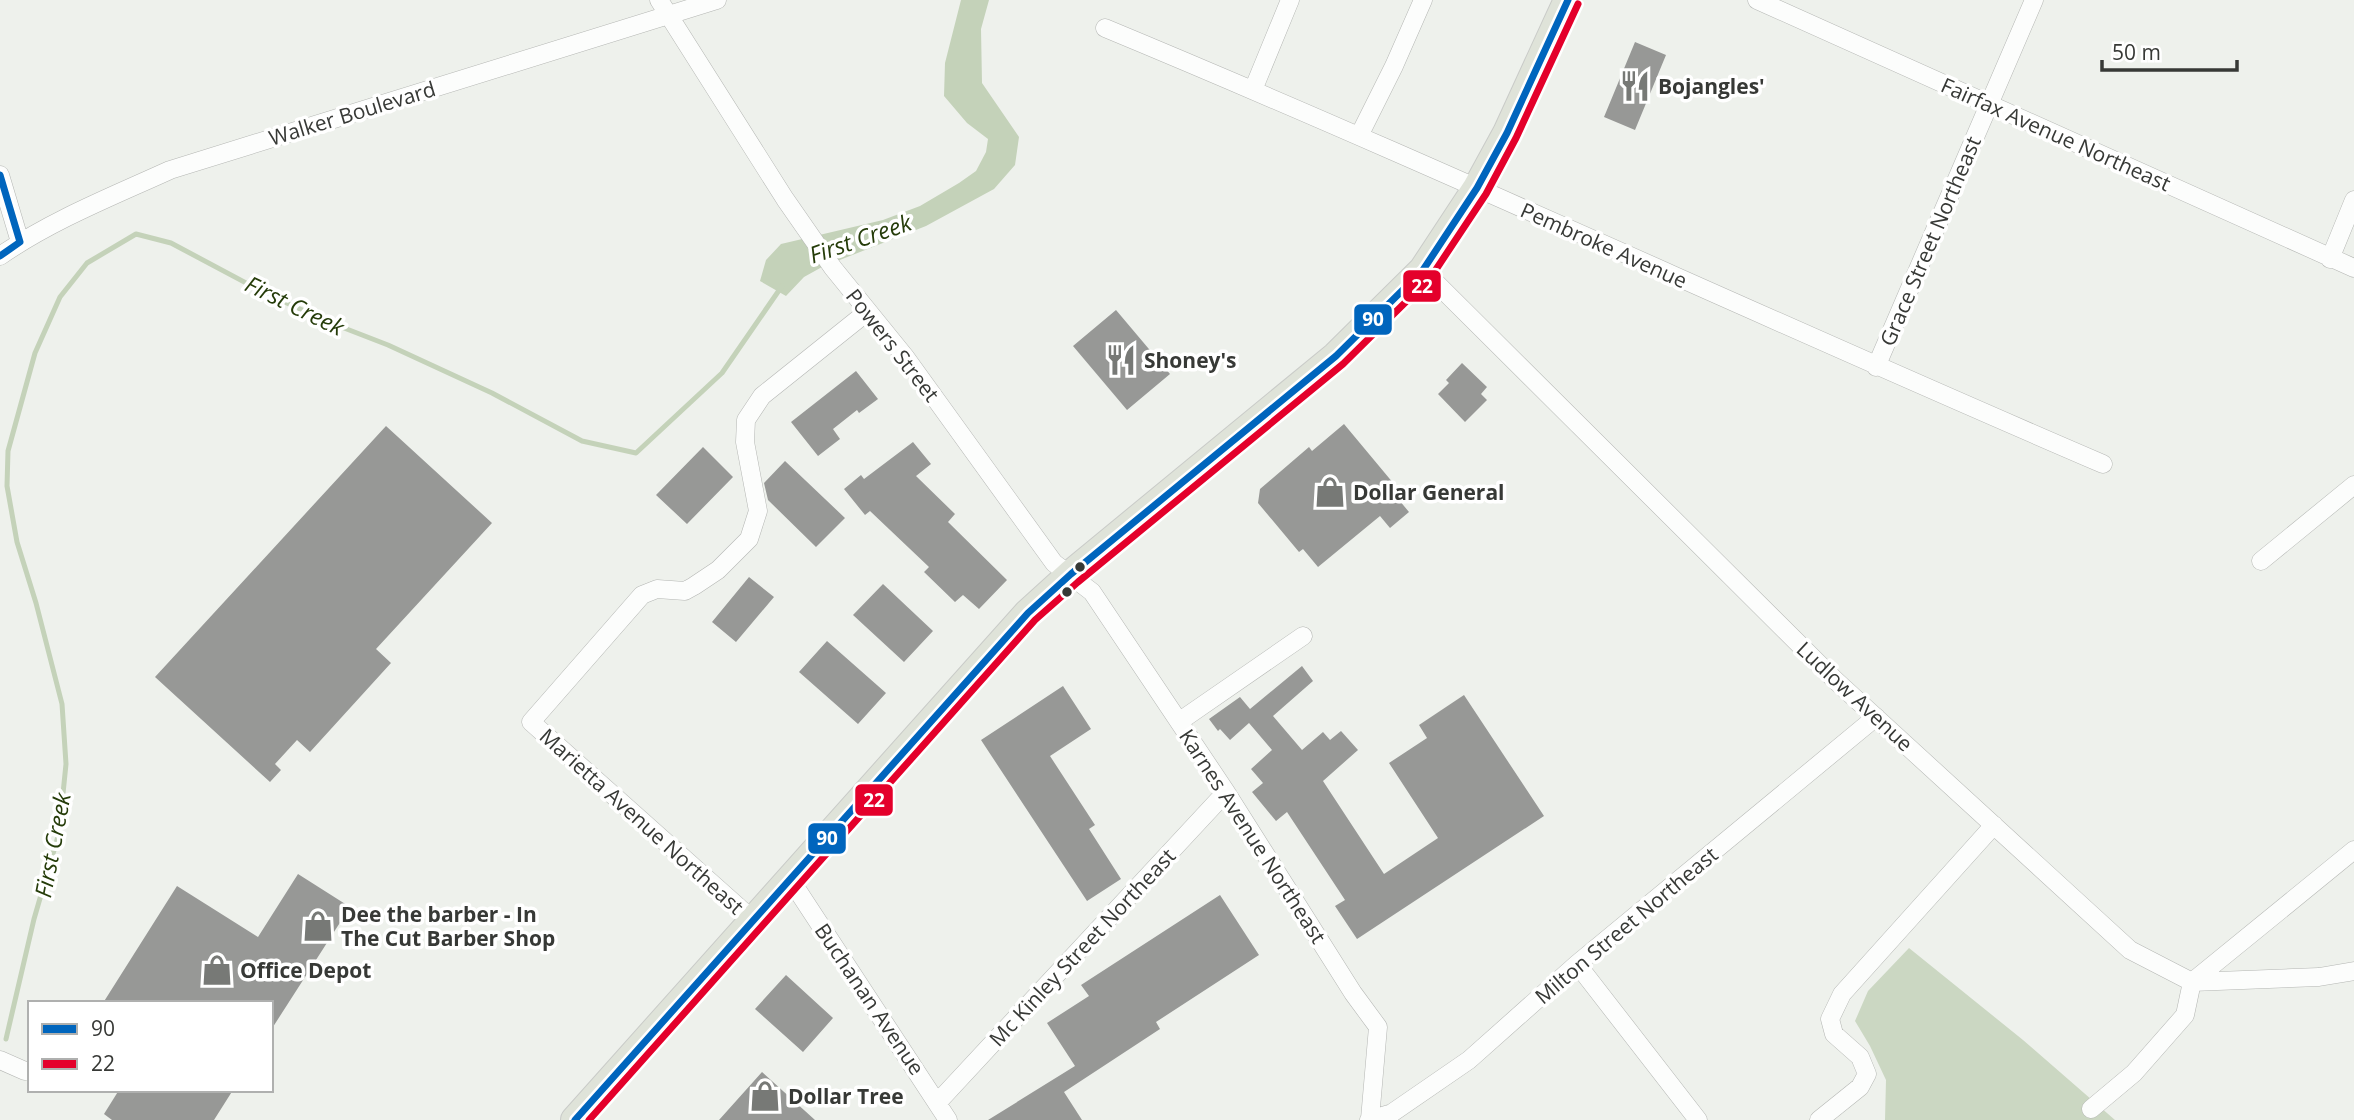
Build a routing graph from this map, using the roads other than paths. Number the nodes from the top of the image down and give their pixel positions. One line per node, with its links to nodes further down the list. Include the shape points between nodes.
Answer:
1 (717, 0): 7 (street, Walker Boulevard)
2 (1290, 0): 9 (street)
3 (1423, 0): 11 (street)
4 (1568, 0): 13 (main road)
5 (1757, 0): 10 (street, Fairfax Avenue Northeast)
6 (2034, 0): 10 (street, Grace Street Northeast)
7 (664, 7): 15 (street, Walker Boulevard, via 170,170); 20 (street, Powers Street, via 807,231)
8 (1105, 28): 9 (street, Pembroke Avenue)
9 (1253, 90): 11 (street, Pembroke Avenue)
10 (1990, 104): 17 (street, Fairfax Avenue Northeast); 21 (street, Grace Street Northeast)
11 (1359, 136): 13 (street, Pembroke Avenue)
12 (0, 174): 15 (street)
13 (1477, 188): 19 (main road); 21 (street, Pembroke Avenue)
14 (2354, 200): 17 (street)
15 (20, 242): 16 (street, Walker Boulevard)
16 (0, 256)
17 (2330, 259): 18 (street, Fairfax Avenue Northeast)
18 (2354, 268)
19 (1423, 270): 25 (main road, via 1336,356); 27 (street, Ludlow Avenue)
20 (867, 312): 25 (street, Powers Street, via 906,358 1054,563); 33 (street, Marietta Avenue Northeast, via 762,396 746,420 745,442 758,511 749,539 718,569 685,591 657,589 642,595 531,722)
21 (1876, 367): 22 (street, Pembroke Avenue)
22 (2103, 464)
23 (2354, 485): 24 (street)
24 (2261, 561)
25 (1071, 574): 28 (street, Karnes Avenue Northeast, via 1092,592); 32 (main road, via 1028,613)
26 (1303, 636): 28 (street)
27 (1876, 717): 30 (street, Ludlow Avenue); 34 (street, Milton Street Northeast)
28 (1180, 721): 29 (street, Karnes Avenue Northeast)
29 (1226, 792): 39 (street, Mc Kinley Street Northeast); 44 (street, Karnes Avenue Northeast, via 1378,1027)
30 (1994, 825): 36 (street, Ludlow Avenue, via 2130,950); 46 (street, via 1842,994 1830,1019 1834,1034 1860,1057 1867,1074 1860,1087)
31 (2354, 850): 36 (street)
32 (790, 879): 33 (main road); 39 (street, Buchanan Avenue)
33 (752, 920): 42 (main road)
34 (1577, 964): 41 (street, Milton Street Northeast, via 1469,1060); 45 (street)
35 (2354, 971): 36 (street, Ludlow Avenue, via 2319,977)
36 (2192, 982): 40 (street, via 2185,1015 2134,1073)
37 (0, 1060): 38 (street)
38 (24, 1071)
39 (938, 1102): 43 (street, Buchanan Avenue)
40 (2091, 1109)
41 (1394, 1117): 44 (street, Milton Street Northeast)
42 (575, 1120)
43 (948, 1120)
44 (1369, 1120)
45 (1698, 1120)
46 (1819, 1120)

